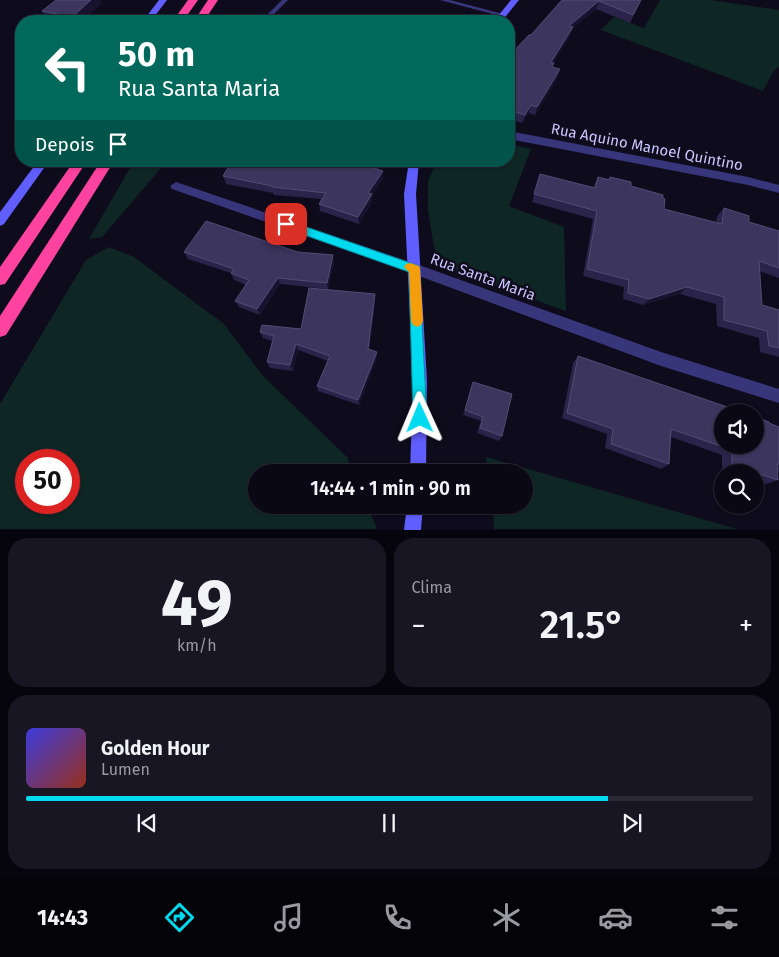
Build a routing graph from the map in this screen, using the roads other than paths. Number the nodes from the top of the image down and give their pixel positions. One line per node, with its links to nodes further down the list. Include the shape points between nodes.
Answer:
1 (163, 0): 7 (main road)
2 (193, 0): 8 (highway)
3 (213, 0): 9 (highway)
4 (285, 0): 10 (lane)
5 (443, 0): 11 (lane)
6 (515, 0): 12 (main road)
7 (152, 15)
8 (182, 15)
9 (203, 15)
10 (270, 15)
11 (491, 15)
12 (503, 15)
13 (515, 136): 19 (street, Rua Aquino Manoel Quintino)
14 (40, 167): 20 (main road)
15 (78, 167): 22 (highway)
16 (104, 167): 23 (highway)
17 (413, 167): 21 (main road, via 410,194)
18 (176, 186): 21 (street, Rua Santa Maria)
19 (779, 189)
20 (0, 221)
21 (415, 269): 24 (street, Rua Santa Maria, via 652,356); 25 (main road, via 420,400)
22 (0, 279)
23 (0, 330)
24 (779, 396)
25 (418, 464)
26 (414, 514): 27 (main road)
27 (412, 530)

